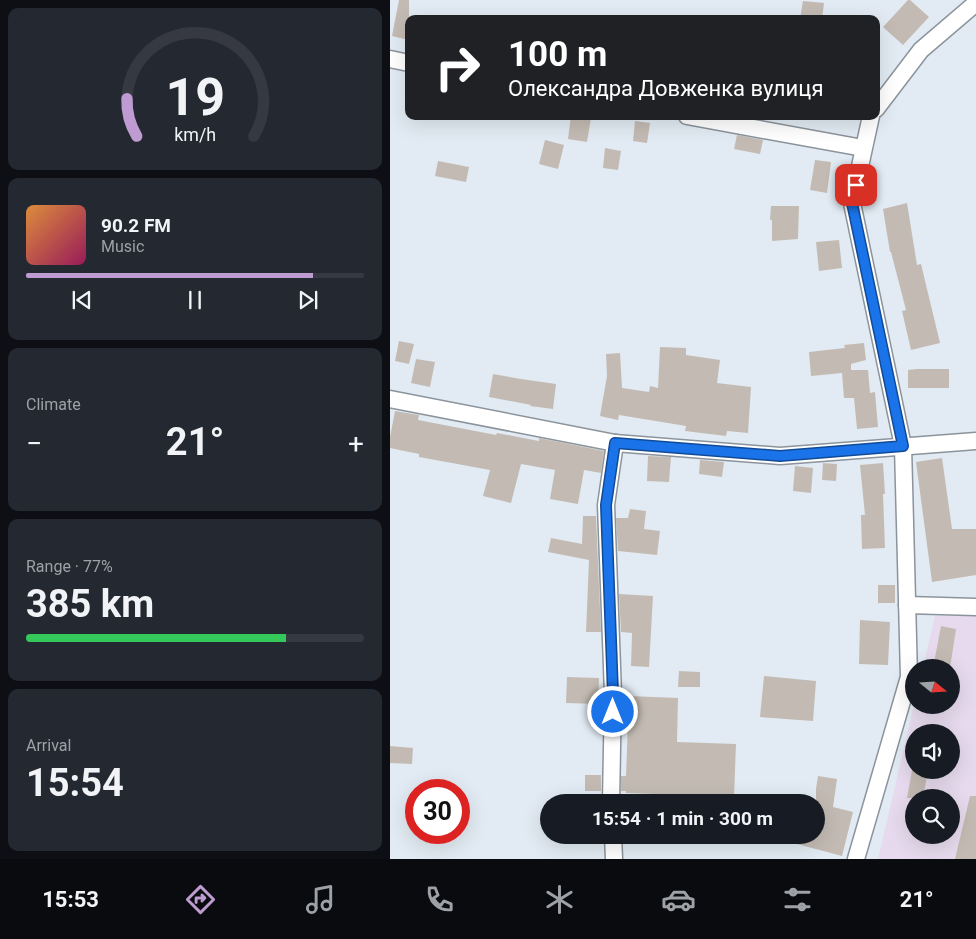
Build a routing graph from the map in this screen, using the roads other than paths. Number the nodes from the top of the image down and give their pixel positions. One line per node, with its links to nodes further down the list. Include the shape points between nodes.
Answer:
1 (976, 3): 4 (street, via 921,50)
2 (390, 59): 3 (street)
3 (405, 62)
4 (880, 104)
5 (709, 120): 7 (street)
6 (870, 120): 7 (street)
7 (863, 148): 11 (street, via 852,203)
8 (390, 399): 10 (street)
9 (976, 440): 11 (street)
10 (615, 443): 11 (street, via 780,456); 14 (street, via 606,505 613,694)
11 (903, 446): 12 (street)
12 (907, 606): 13 (street); 17 (street, via 909,677)
13 (976, 607)
14 (611, 794)
15 (613, 844): 16 (street)
16 (614, 859)
17 (856, 859)

